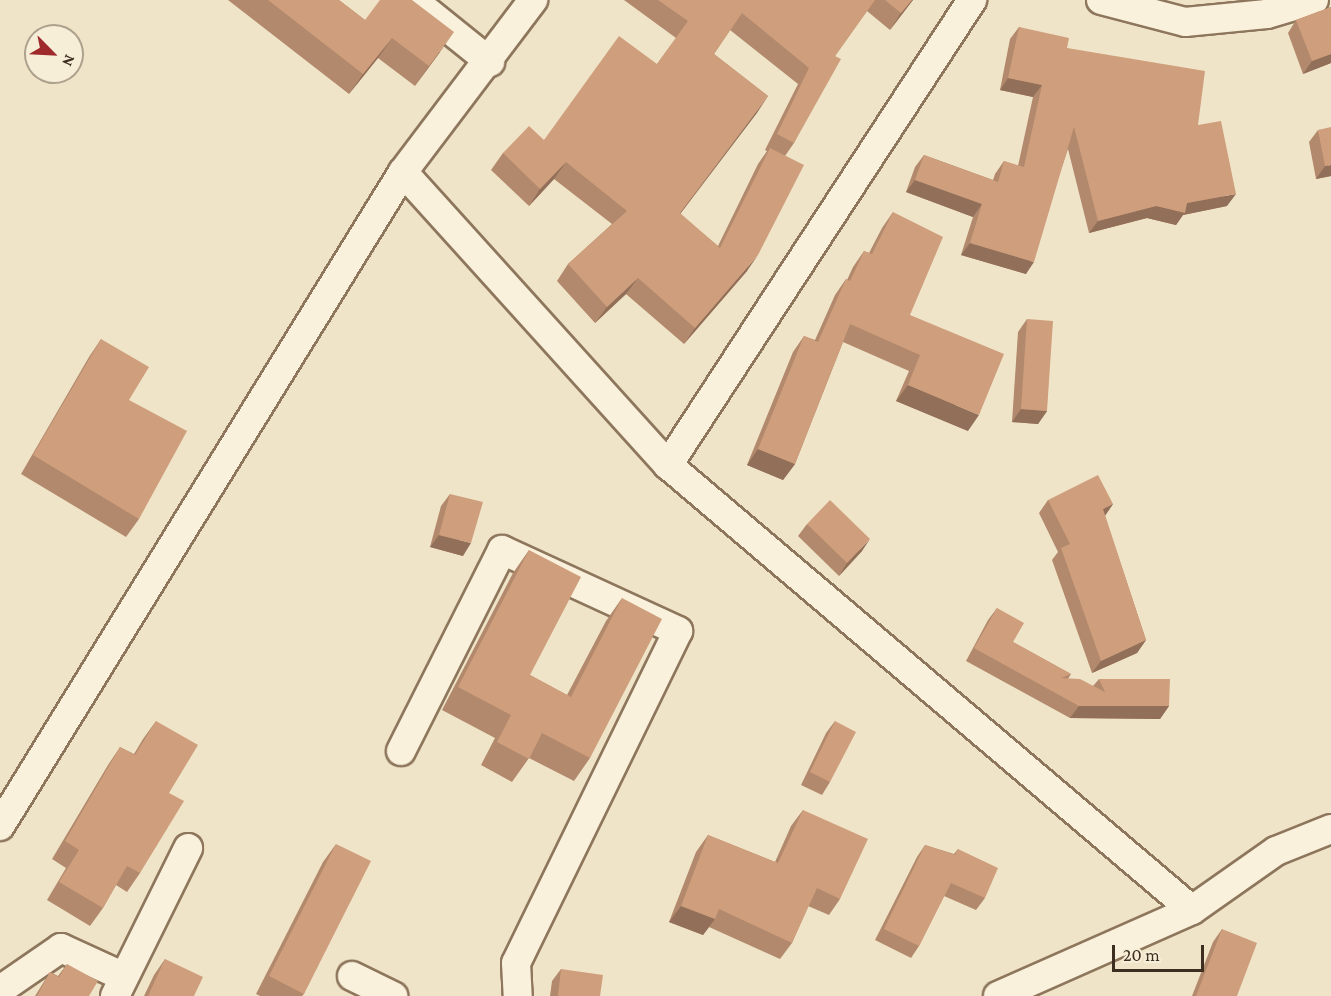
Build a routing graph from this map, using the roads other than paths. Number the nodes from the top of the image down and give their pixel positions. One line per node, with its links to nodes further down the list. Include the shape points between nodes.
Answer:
1 (413, 0): 6 (street)
2 (532, 0): 6 (street)
3 (972, 0): 8 (street)
4 (1101, 0): 5 (street, via 1185,22 1267,14)
5 (1314, 0)
6 (490, 62): 7 (street)
7 (403, 172): 8 (street); 10 (street)
8 (668, 465): 13 (street)
9 (401, 752): 18 (street, via 502,550 678,631 516,963)
10 (0, 826)
11 (1331, 829): 13 (street, via 1276,851)
12 (188, 848): 15 (street)
13 (1192, 910): 19 (street)
14 (352, 976): 17 (street)
15 (119, 987): 16 (street, via 61,948)
16 (0, 990)
17 (393, 996)
18 (518, 996)
19 (998, 996)

